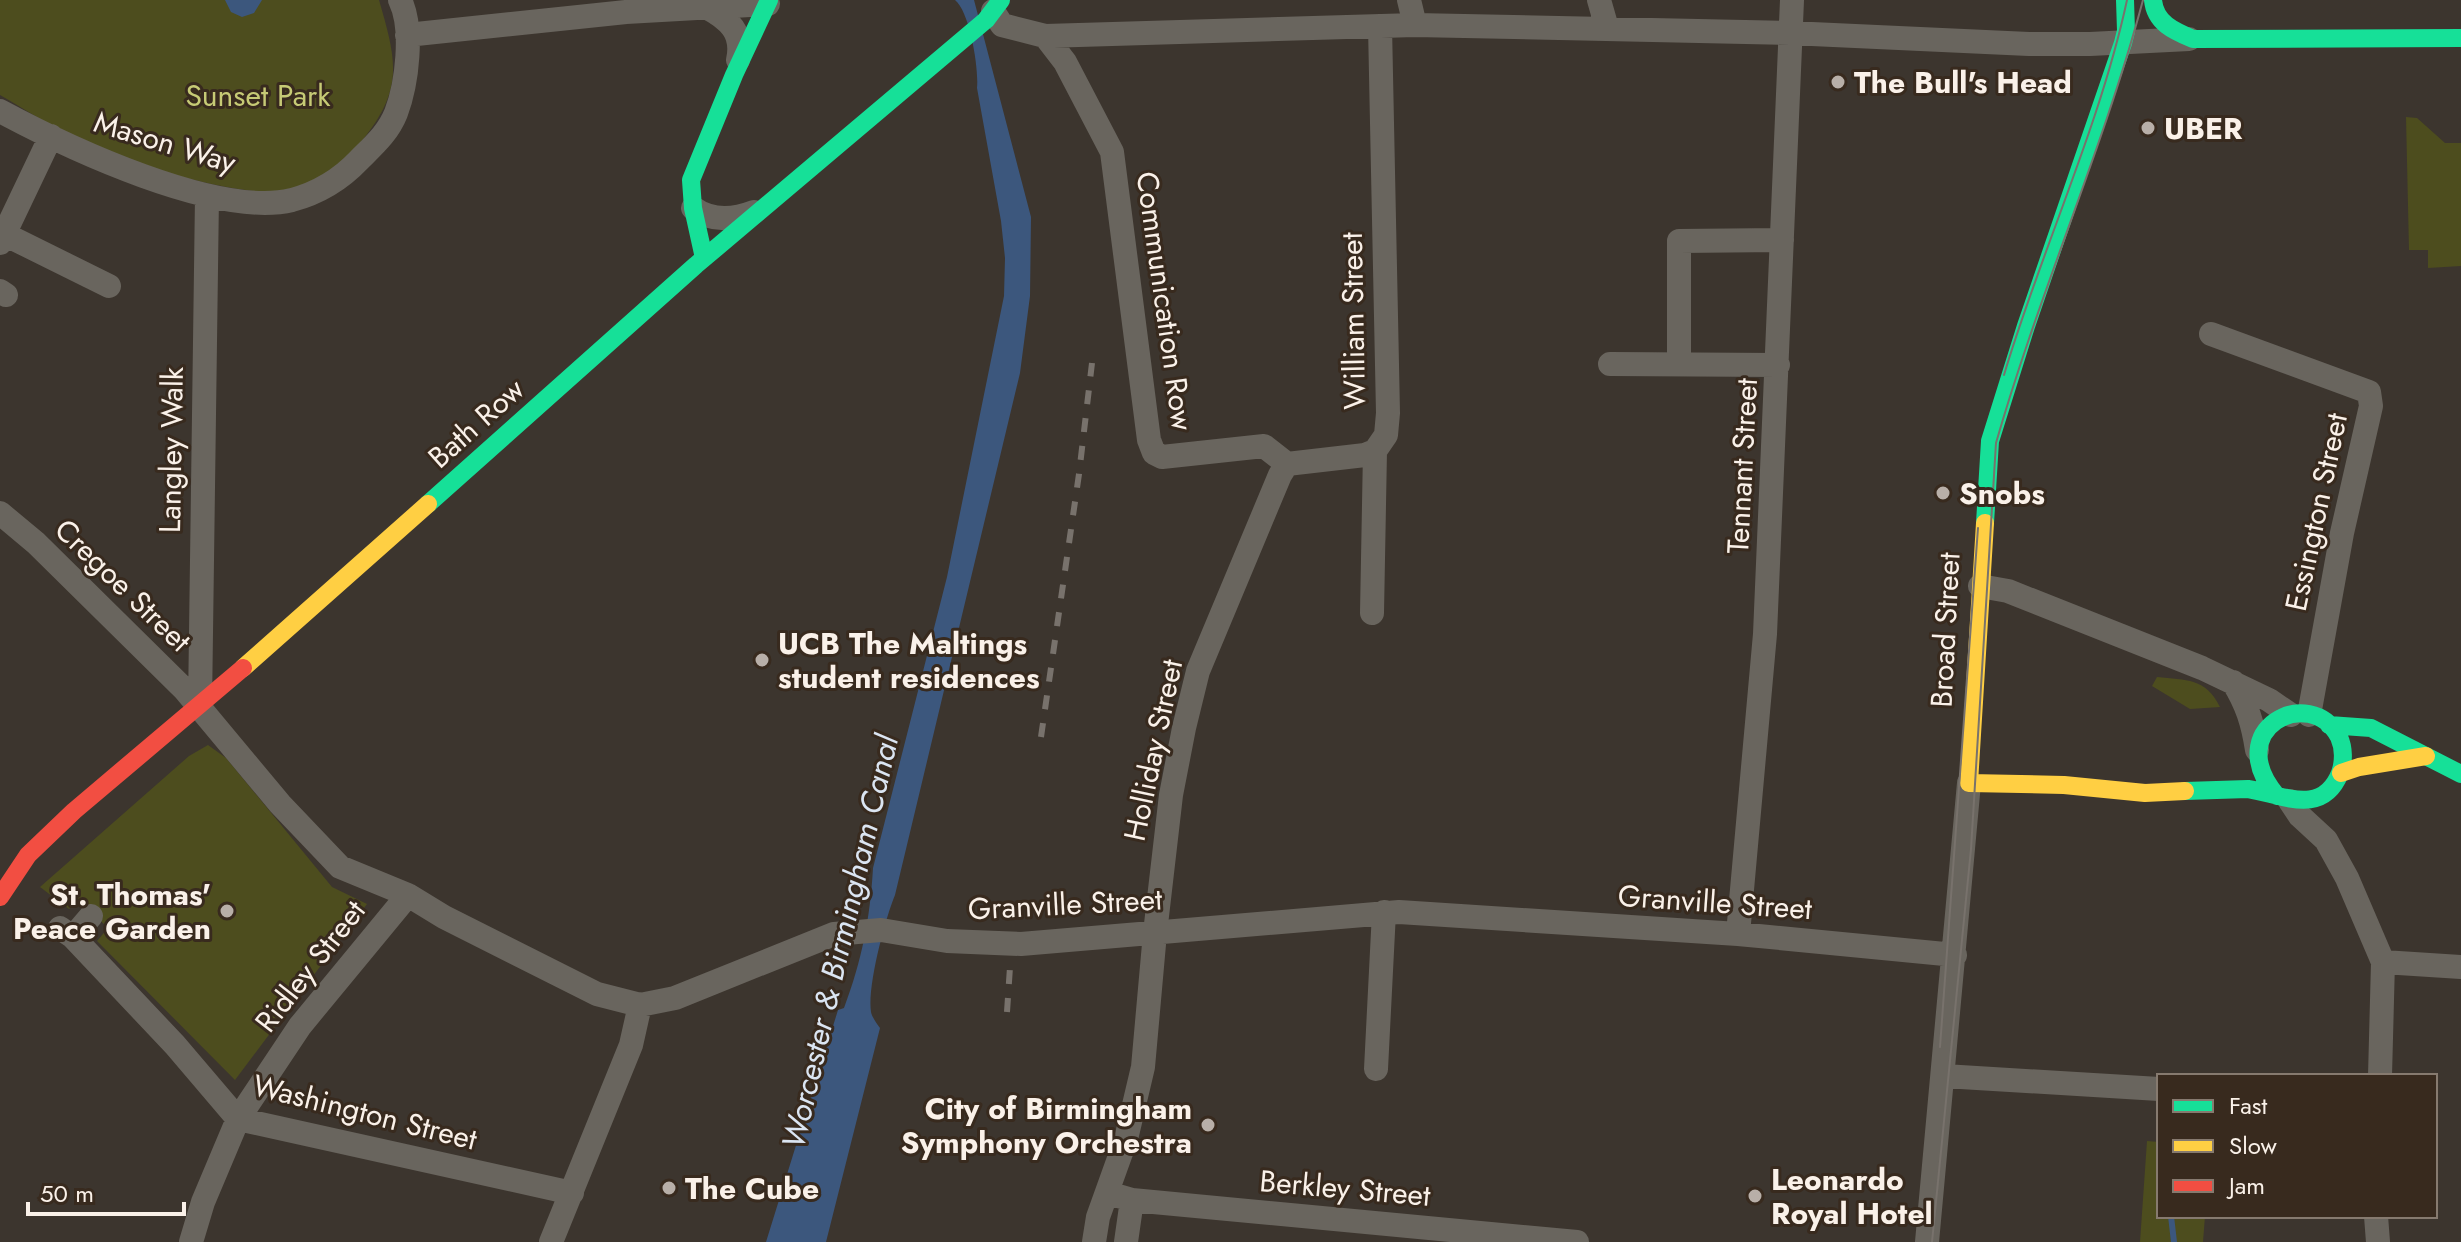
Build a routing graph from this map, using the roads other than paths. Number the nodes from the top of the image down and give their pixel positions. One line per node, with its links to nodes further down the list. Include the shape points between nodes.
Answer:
1 (400, 0): 16 (street, Mason Way)
2 (1409, 0): 12 (street)
3 (1599, 0): 14 (street)
4 (1792, 0): 15 (street, Tennant Street)
5 (2146, 0): 18 (street, Broad Street)
6 (2153, 0): 20 (street, via 2161,23)
7 (769, 2): 9 (street); 21 (street)
8 (2125, 4): 18 (street)
9 (706, 7): 10 (street); 21 (street, via 722,15 737,34 741,47)
10 (593, 8): 16 (street)
11 (993, 10): 17 (street, via 1002,25); 26 (street, Bath Row)
12 (1415, 25): 13 (street); 14 (street)
13 (1380, 26): 17 (street); 35 (street, William Street, via 1388,413 1386,435)
14 (1607, 28): 15 (street)
15 (1790, 33): 18 (street, via 2029,44); 28 (street, Tennant Street)
16 (407, 35): 24 (street, Mason Way, via 406,77 390,130 353,167 321,190 289,201)
17 (1045, 36): 36 (street, Communication Row, via 1065,62 1112,152 1154,453 1162,457 1264,446)
18 (2125, 37): 20 (street); 38 (street, Broad Street, via 1990,441)
19 (2461, 38): 20 (street)
20 (2193, 39)
21 (734, 75): 25 (street, via 691,180)
22 (0, 111): 23 (street, Mason Way)
23 (51, 136): 24 (street, Mason Way, via 95,159); 27 (street)
24 (207, 196): 41 (street, Langley Walk)
25 (693, 208): 26 (street, via 704,216 734,220); 29 (street)
26 (764, 209): 29 (street, Bath Row)
27 (1, 236): 30 (street)
28 (1782, 240): 32 (street, via 1679,241); 34 (street, Tennant Street)
29 (704, 258): 41 (street, Bath Row)
30 (109, 286)
31 (2211, 334): 42 (street, Essington Street, via 2369,392 2371,406 2342,533)
32 (1679, 362): 33 (street); 34 (street)
33 (1610, 364)
34 (1778, 365): 56 (street, Tennant Street, via 1765,634)
35 (1375, 451): 36 (street); 39 (street, William Street)
36 (1287, 464): 55 (street, Holliday Street, via 1198,671 1171,795)
37 (0, 513): 41 (street, Cregoe Street)
38 (1980, 586): 40 (street, via 2008,591); 47 (street, Broad Street)
39 (1372, 613)
40 (2233, 682): 42 (street); 44 (street, via 2253,722)
41 (200, 706): 51 (street, Granville Street, via 340,867); 52 (street, Bath Row, via 74,811 28,855)
42 (2310, 718): 43 (street, via 2371,728); 44 (street, via 2274,722); 46 (street, via 2338,735 2342,747)
43 (2426, 756): 45 (street); 46 (street, via 2359,767)
44 (2247, 761): 48 (street); 49 (street, via 2266,787)
45 (2461, 774)
46 (2336, 780): 49 (street, via 2318,798); 50 (street)
47 (1969, 783): 48 (street, via 2076,785 2143,793); 57 (street, Broad Street)
48 (2203, 789): 49 (street, via 2251,789)
49 (2284, 798): 50 (street)
50 (2326, 840): 58 (street)
51 (408, 895): 60 (street, Granville Street, via 597,994); 65 (street, Ridley Street, via 300,1026)
52 (0, 897)
53 (1384, 912): 55 (street, Granville Street); 56 (street, Granville Street); 61 (street)
54 (91, 916): 65 (street, Washington Street, via 67,932)
55 (1155, 933): 60 (street, Granville Street, via 1006,944 881,930 834,934 675,998); 67 (street, Holliday Street, via 1143,1067)
56 (1738, 934): 57 (street, Granville Street)
57 (1955, 955): 63 (street, Broad Street)
58 (2383, 962): 59 (street); 62 (street)
59 (2461, 967)
60 (640, 1005): 66 (street, via 631,1045)
61 (1376, 1069)
62 (2380, 1074)
63 (1944, 1076): 64 (street); 74 (street, Broad Street)
64 (2157, 1089)
65 (238, 1119): 66 (street, Washington Street); 69 (street, Ridley Street)
66 (572, 1193): 70 (street)
67 (1120, 1197): 71 (street, Holliday Street, via 1098,1217); 72 (street); 73 (street, Berkley Street)
68 (2376, 1218): 75 (street)
69 (191, 1242)
70 (551, 1242)
71 (1094, 1242)
72 (1126, 1242)
73 (1577, 1242)
74 (1927, 1242)
75 (2378, 1242)

